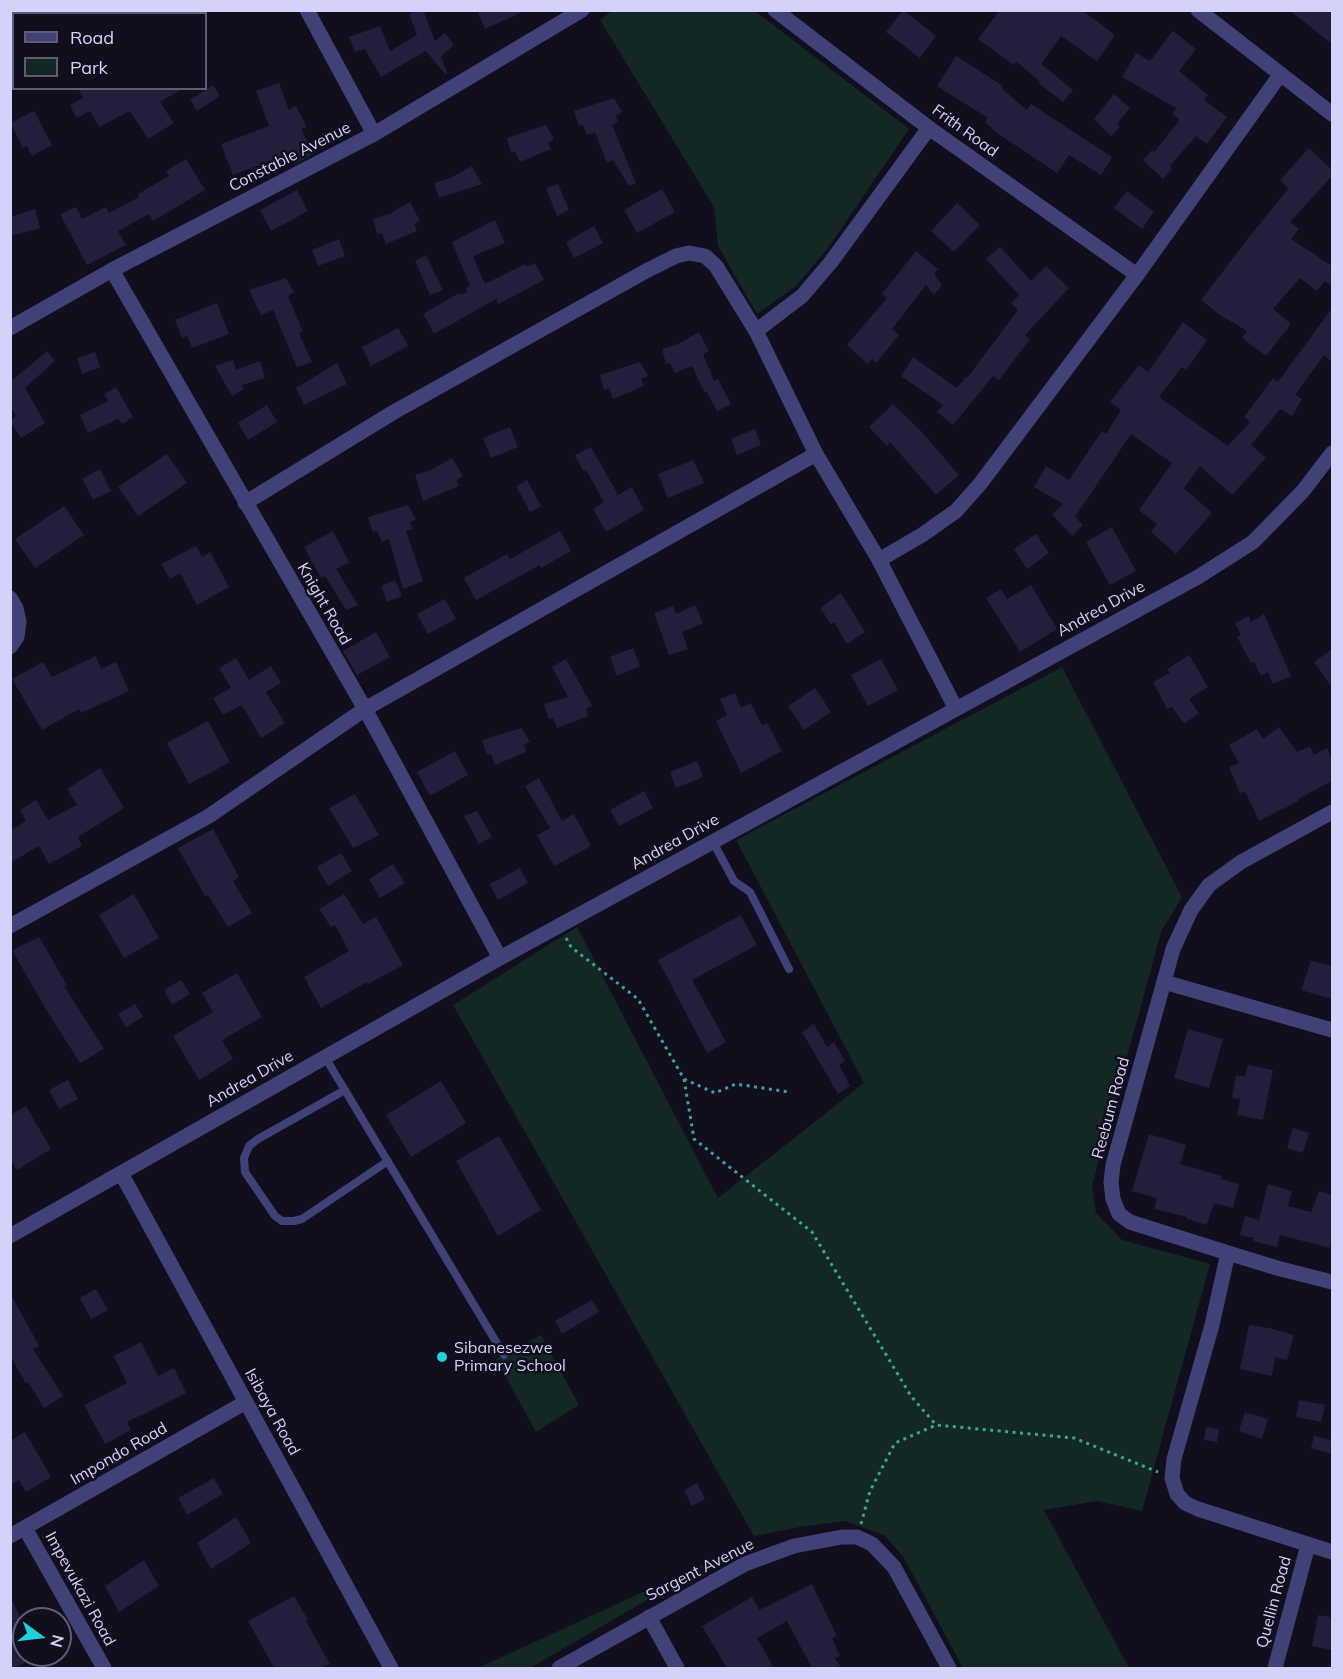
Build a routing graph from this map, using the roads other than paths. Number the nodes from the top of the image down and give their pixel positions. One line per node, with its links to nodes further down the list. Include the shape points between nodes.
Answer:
1 (307, 10): 8 (street)
2 (582, 10): 8 (street, Constable Avenue)
3 (775, 10): 7 (street, Frith Road)
4 (1198, 10): 5 (street)
5 (1280, 75): 6 (street); 10 (street)
6 (1332, 114)
7 (929, 128): 10 (street, Frith Road); 12 (street, via 831,262 802,296)
8 (374, 134): 9 (street, Constable Avenue)
9 (112, 270): 11 (street, Constable Avenue); 15 (street, Knight Road)
10 (1137, 275): 16 (street, via 1014,441 956,511)
11 (10, 328)
12 (756, 331): 14 (street); 15 (street, via 717,266 705,256 676,256 441,384)
13 (1332, 453): 20 (street, Andrea Drive, via 1303,491 1253,542 1198,577)
14 (816, 454): 16 (street); 19 (street)
15 (245, 503): 19 (street, Knight Road)
16 (879, 560): 20 (street)
17 (10, 598): 18 (street, via 19,622 17,637)
18 (10, 648)
19 (365, 709): 23 (street, via 208,816); 24 (street, Knight Road)
20 (956, 710): 22 (street, Andrea Drive)
21 (1332, 813): 26 (street, Reebum Road, via 1241,862 1209,885 1191,910 1173,949)
22 (713, 842): 24 (street, Andrea Drive); 25 (lane, via 734,881 750,892)
23 (10, 926)
24 (500, 958): 28 (street, Andrea Drive)
25 (789, 969)
26 (1164, 982): 27 (street); 33 (street, Reebum Road, via 1113,1165 1113,1199 1119,1214 1130,1222)
27 (1332, 1030)
28 (325, 1057): 29 (lane); 31 (street, Andrea Drive)
29 (345, 1090): 30 (lane); 30 (lane, via 258,1138 244,1158 245,1172 275,1216 282,1221 294,1221)
30 (388, 1161): 35 (lane)
31 (121, 1173): 32 (street, Andrea Drive); 36 (street, Isibaya Road)
32 (10, 1236)
33 (1228, 1253): 34 (street, Reebum Road); 39 (street, via 1172,1478 1185,1503)
34 (1332, 1282)
35 (504, 1355)
36 (246, 1402): 37 (street, Impondo Road); 43 (street, Isibaya Road)
37 (25, 1528): 38 (street, Impondo Road); 42 (street, Impevukazi Road)
38 (10, 1536)
39 (1308, 1545): 40 (street); 47 (street, Quellin Road)
40 (1332, 1552)
41 (649, 1617): 44 (street, Sargent Avenue); 45 (street); 46 (street, Sargent Avenue, via 745,1564 794,1546 857,1537 872,1544 894,1567)
42 (104, 1668)
43 (391, 1668)
44 (559, 1668)
45 (677, 1668)
46 (949, 1668)
47 (1275, 1668)

